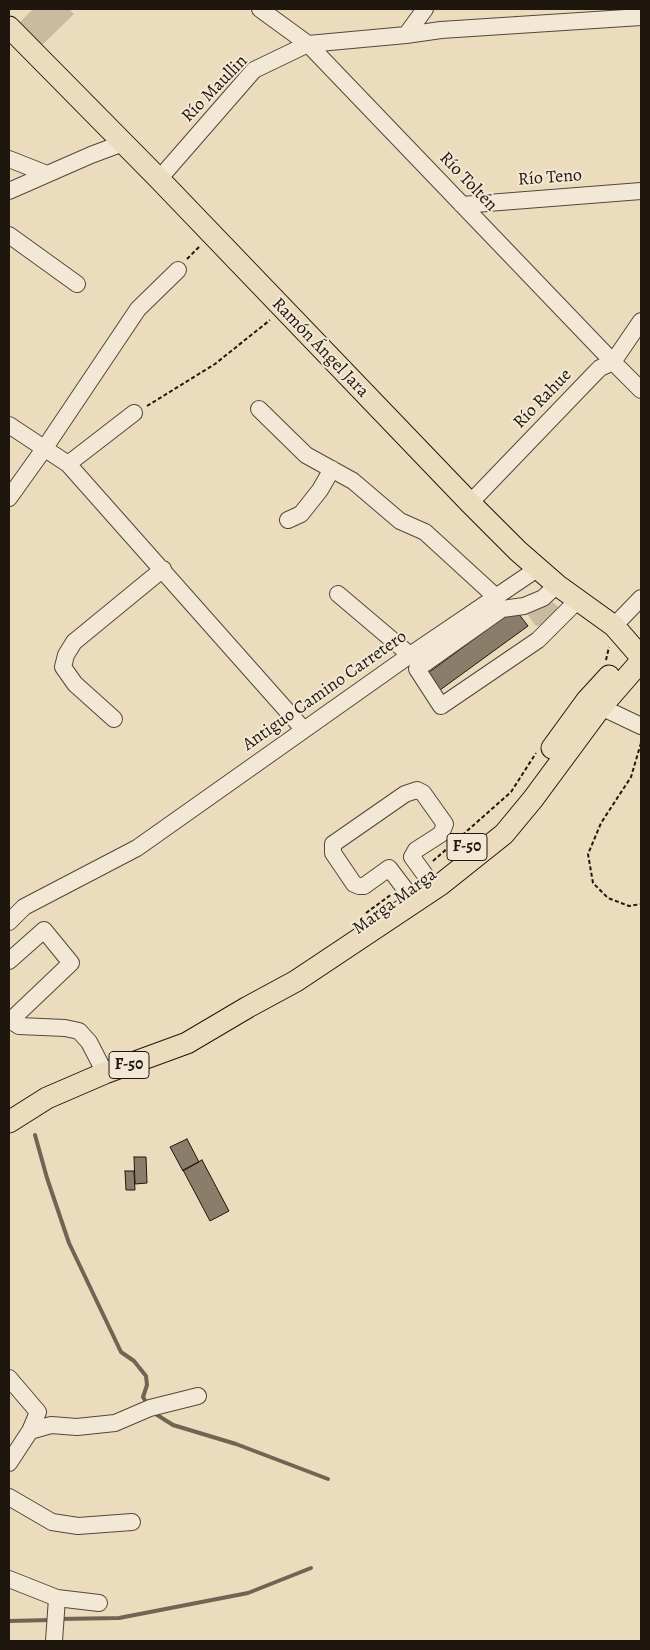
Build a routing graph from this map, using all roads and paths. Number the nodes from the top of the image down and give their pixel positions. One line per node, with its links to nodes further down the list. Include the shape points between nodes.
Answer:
1 (260, 9): 6 (street, Río Toltén)
2 (425, 9): 5 (street)
3 (641, 17): 5 (street, Río Maullin)
4 (9, 27): 7 (main road, Ramón Ángel Jara)
5 (406, 35): 6 (street, Río Maullin)
6 (308, 44): 10 (street, Río Maullin, via 254,70); 13 (street, Río Toltén)
7 (124, 144): 9 (street); 10 (main road, Ramón Ángel Jara)
8 (9, 159): 9 (street)
9 (47, 174): 11 (street)
10 (159, 180): 14 (main road, Ramón Ángel Jara)
11 (9, 190)
12 (641, 191): 13 (street, Río Teno)
13 (462, 205): 20 (street, Río Toltén)
14 (211, 234): 16 (path); 18 (main road, Ramón Ángel Jara)
15 (9, 235): 17 (street)
16 (178, 270): 25 (street, via 138,309)
17 (77, 284)
18 (284, 309): 23 (path, via 215,364); 29 (main road, Ramón Ángel Jara)
19 (641, 321): 20 (street, Río Rahue)
20 (613, 362): 21 (street, Río Toltén); 29 (street, Río Rahue, via 600,368)
21 (641, 390)
22 (259, 409): 27 (street, via 306,454)
23 (134, 413): 26 (street)
24 (9, 425): 25 (street)
25 (44, 449): 26 (street); 28 (street)
26 (68, 464): 31 (street)
27 (332, 469): 30 (street, via 301,514); 35 (street, via 353,481 400,521 425,532)
28 (9, 498)
29 (470, 503): 32 (main road, Ramón Ángel Jara)
30 (288, 520)
31 (162, 569): 42 (street, via 74,642 66,655 63,667 75,684); 44 (street)
32 (537, 569): 33 (main road, Ramón Ángel Jara); 35 (street, Antiguo Camino Carretero)
33 (557, 585): 37 (main road, Ramón Ángel Jara); 37 (street, via 543,598 524,606 502,609 417,669 441,706 538,640)
34 (338, 594): 40 (street)
35 (496, 596): 40 (street, Antiguo Camino Carretero)
36 (641, 598): 38 (street)
37 (578, 600): 38 (main road, Ramón Ángel Jara)
38 (614, 626): 39 (main road, Ramón Ángel Jara)
39 (639, 652): 41 (main road, Marga Marga / F-50); 46 (main road, Marga Marga / F-50, via 587,700 497,821)
40 (410, 655): 44 (street, Antiguo Camino Carretero)
41 (601, 706): 43 (street); 51 (main road, Marga Marga / F-50, via 504,834 400,913 296,982)
42 (114, 719)
43 (641, 726)
44 (304, 730): 49 (street, Antiguo Camino Carretero, via 137,848 24,907)
45 (641, 743): 48 (path, via 631,777 601,823 588,854 593,882 608,898 628,906)
46 (428, 879): 47 (main road, Marga Marga / F-50); 47 (street, via 412,857 416,850 441,834 445,824 417,790 406,794 333,844 333,853 354,884 364,886 389,868)
47 (408, 893): 51 (main road, Marga Marga / F-50)
48 (641, 904)
49 (9, 922)
50 (9, 961): 52 (street, via 44,930 71,963)
51 (248, 1007): 53 (main road, Marga Marga / F-50, via 187,1043)
52 (9, 1021): 53 (street, via 18,1026 79,1031 89,1042)
53 (105, 1073): 54 (main road, Marga Marga / F-50, via 47,1098)
54 (9, 1122)
55 (9, 1378): 57 (street, via 38,1412)
56 (198, 1396): 57 (street, via 150,1408 115,1423 77,1427 51,1425)
57 (30, 1431): 58 (street)
58 (9, 1463)
59 (9, 1498): 60 (street, via 52,1522 78,1526)
60 (132, 1522)
61 (9, 1579): 62 (street)
62 (57, 1598): 63 (street); 64 (street)
63 (99, 1603)
64 (54, 1641)

